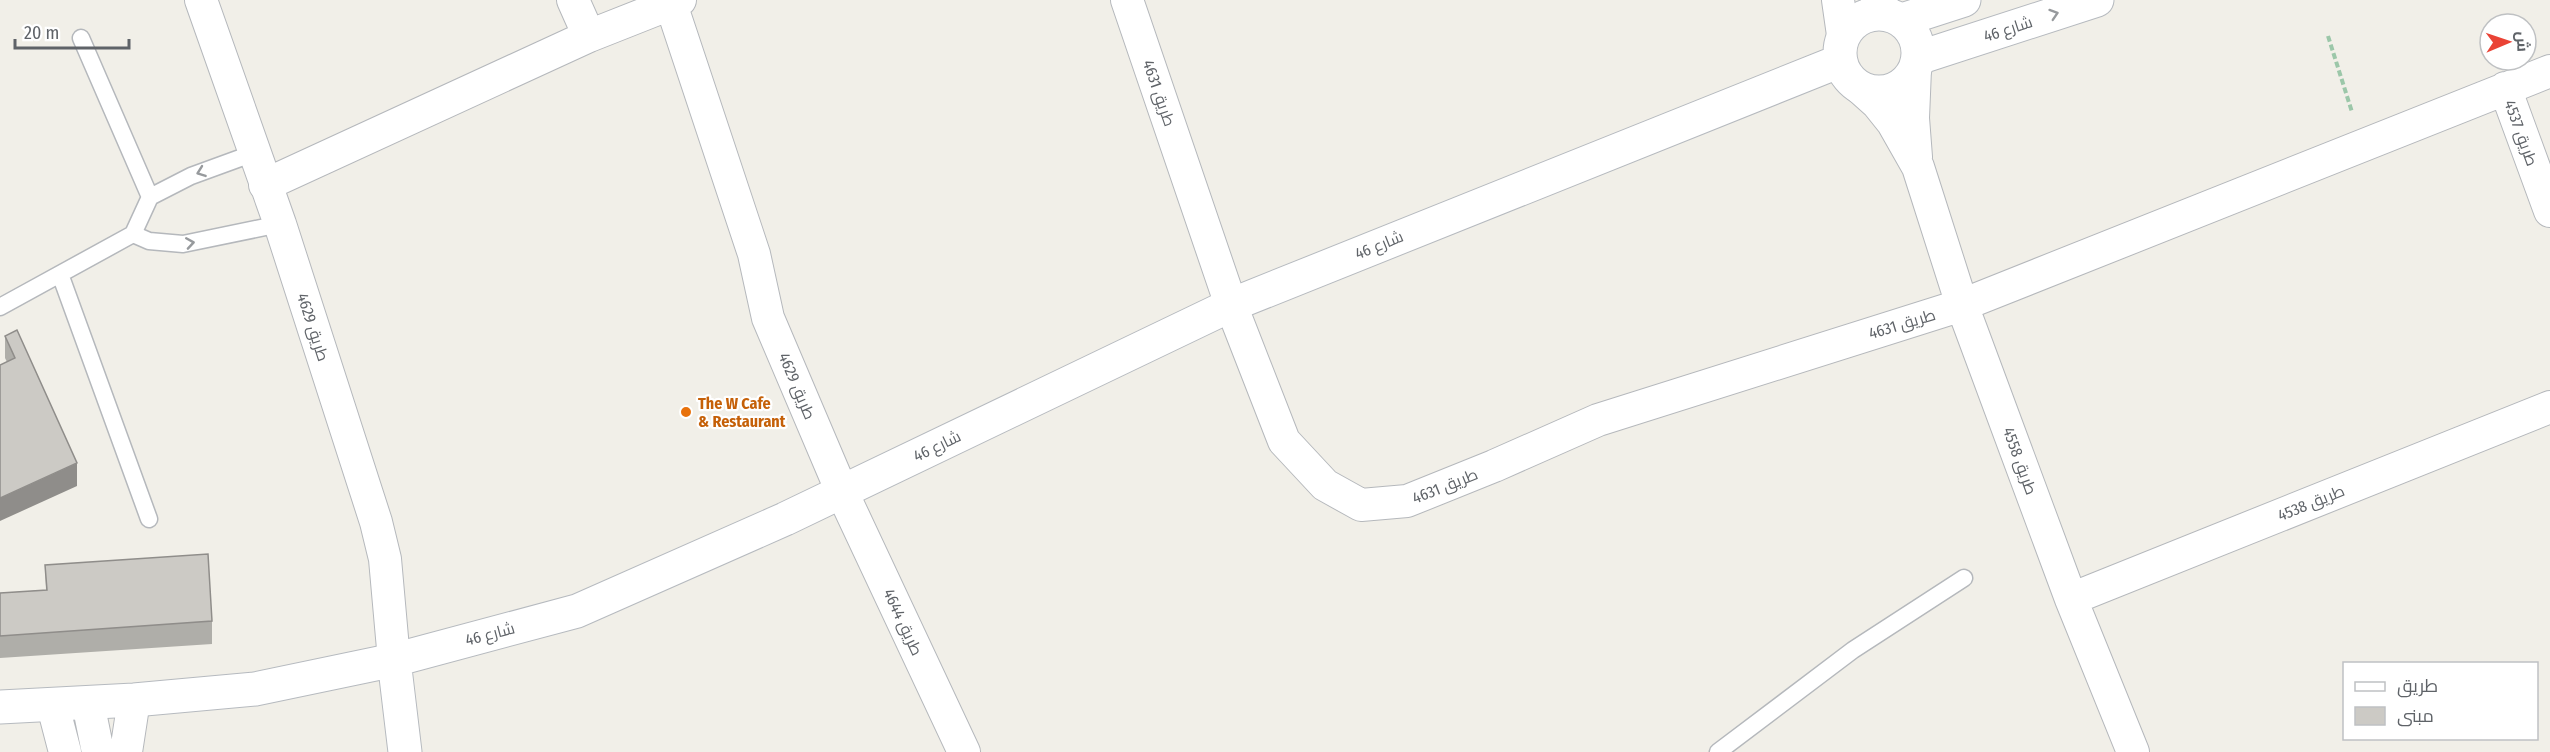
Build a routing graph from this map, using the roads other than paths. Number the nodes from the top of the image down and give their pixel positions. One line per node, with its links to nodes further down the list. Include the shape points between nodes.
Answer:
1 (201, 0): 15 (street, طريق 4629)
2 (573, 0): 9 (street)
3 (1127, 0): 23 (street, طريق 4631)
4 (1838, 0): 11 (street)
5 (1964, 0): 8 (street)
6 (2097, 0): 12 (street, شارع 46, one-way to 6)
7 (676, 2): 9 (street); 27 (street, طريق 4629, via 754,254 768,318)
8 (1889, 11): 11 (street, via 1857,20); 12 (street, via 1912,30 1918,43)
9 (589, 36): 17 (street)
10 (81, 38): 18 (lane)
11 (1847, 61): 12 (street, via 1874,92 1891,91 1905,83); 16 (street, طريق 4558, via 1893,123); 23 (street, شارع 46)
12 (1917, 63): 16 (street, طريق 4558, via 1913,118)
13 (2550, 71): 14 (street, طريق 4631)
14 (2505, 88): 19 (street, طريق 4537); 24 (street, طريق 4631)
15 (254, 153): 17 (street, طريق 4629); 18 (lane, one-way to 18, via 191,176)
16 (1918, 167): 24 (street, طريق 4558)
17 (265, 185): 20 (street, طريق 4629)
18 (150, 197): 21 (lane)
19 (2550, 211)
20 (280, 224): 21 (lane, one-way to 20, via 157,243 183,244); 31 (street, طريق 4629, via 376,522 385,559)
21 (133, 234): 22 (lane)
22 (60, 274): 25 (lane); 28 (lane)
23 (1231, 304): 24 (street, طريق 4631, via 1284,441 1325,485 1361,505 1407,501 1598,420); 27 (street, شارع 46)
24 (1962, 305): 30 (street, طريق 4558)
25 (0, 308)
26 (2550, 407): 30 (street, طريق 4538)
27 (842, 492): 31 (street, شارع 46, via 577,610); 41 (street, طريق 4644)
28 (149, 519)
29 (1964, 578): 42 (lane, via 1853,650)
30 (2071, 599): 36 (street, طريق 4558)
31 (394, 660): 32 (street, شارع 46, via 255,689); 40 (street)
32 (134, 700): 33 (street, شارع 46); 39 (street)
33 (88, 703): 34 (street, شارع 46); 38 (street)
34 (53, 706): 35 (street, شارع 46); 37 (street)
35 (0, 707)
36 (2126, 750)
37 (65, 752)
38 (98, 752)
39 (126, 752)
40 (405, 752)
41 (964, 752)
42 (1718, 752)

